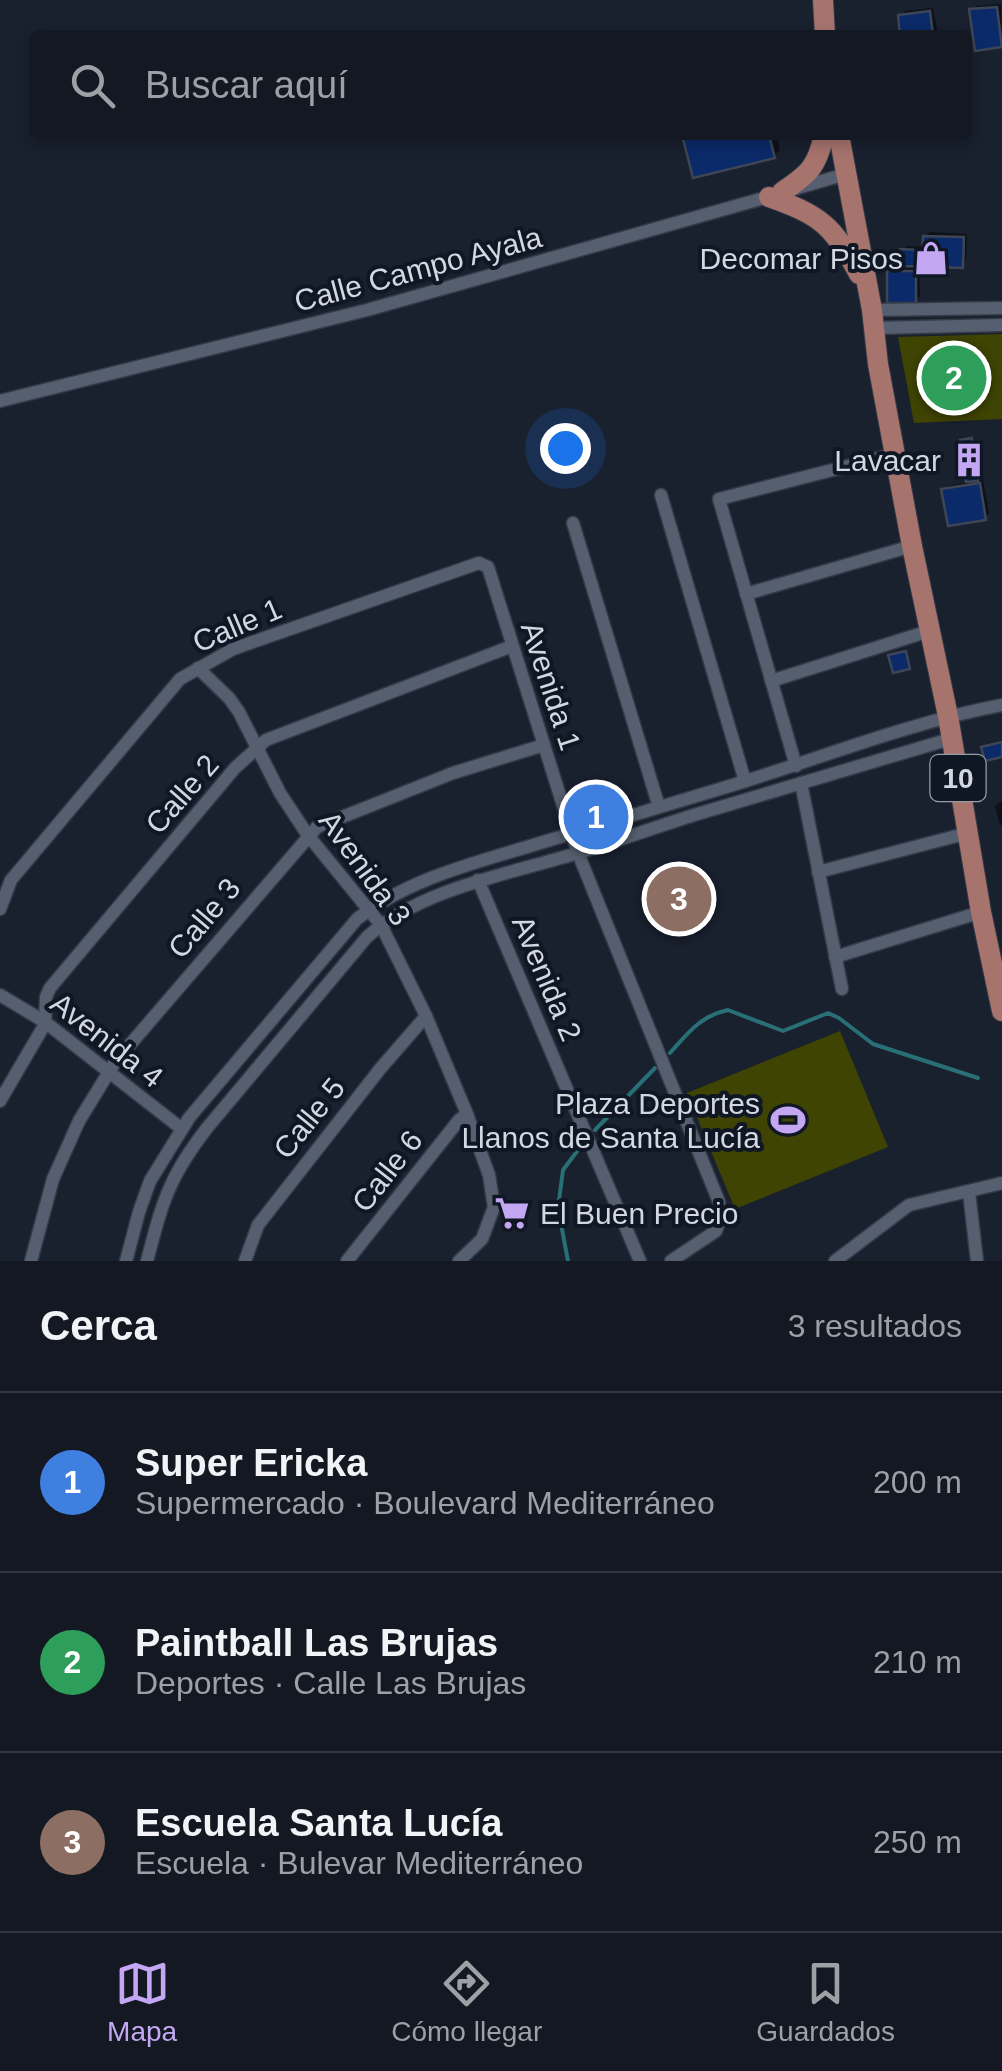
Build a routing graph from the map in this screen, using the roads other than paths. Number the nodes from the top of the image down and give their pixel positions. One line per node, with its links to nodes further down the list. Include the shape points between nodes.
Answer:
1 (823, 0): 2 (main road)
2 (825, 30)
3 (823, 140): 6 (main road, via 813,168)
4 (840, 140): 5 (main road, 10)
5 (846, 174): 6 (street, Calle Campo Ayala); 8 (main road, 10)
6 (776, 194): 8 (main road, via 834,232); 10 (street, Calle Campo Ayala, via 367,310)
7 (1002, 308): 8 (street)
8 (872, 310): 9 (street); 11 (main road, 10)
9 (1002, 325)
10 (0, 401)
11 (895, 454): 14 (main road, 10); 16 (street, via 719,499)
12 (661, 495): 27 (street)
13 (572, 522): 29 (street)
14 (912, 546): 16 (street); 17 (main road, 10)
15 (479, 563): 18 (street, Avenida 1, via 488,567); 19 (street, Calle 1, via 233,649)
16 (746, 594): 20 (street)
17 (929, 631): 20 (street); 22 (main road, 10)
18 (512, 646): 24 (street, Avenida 1); 25 (street, Calle 2)
19 (198, 668): 25 (street, Avenida 3, via 240,712); 36 (street, Calle 1, via 180,679 12,880)
20 (771, 681): 26 (street)
21 (1002, 705): 22 (street)
22 (948, 716): 23 (main road, 10); 26 (street)
23 (950, 739): 28 (street); 31 (main road, 10)
24 (544, 745): 30 (street, Avenida 1); 32 (street, Calle 3, via 453,773 317,827)
25 (257, 748): 32 (street, Avenida 3); 46 (street, Calle 2, via 50,988)
26 (796, 766): 27 (street)
27 (744, 781): 29 (street)
28 (800, 784): 33 (street); 34 (street)
29 (659, 807): 30 (street)
30 (572, 833): 33 (street, Avenida 1); 37 (street, via 415,885)
31 (968, 833): 34 (street); 38 (main road, 10)
32 (309, 836): 37 (street, Avenida 3); 47 (street, Calle 3)
33 (578, 853): 35 (street); 60 (street, Avenida 1, via 720,1202 716,1231)
34 (818, 872): 40 (street)
35 (478, 880): 39 (street); 59 (street, Avenida 2)
36 (0, 908)
37 (368, 910): 39 (street, Avenida 3); 50 (street)
38 (982, 912): 40 (street); 41 (main road, 10)
39 (380, 925): 45 (street, Avenida 3); 55 (street, via 186,1157)
40 (836, 957): 42 (street)
41 (998, 968): 44 (main road, 10)
42 (842, 989)
43 (0, 996): 46 (street, Avenida 4)
44 (1002, 1011)
45 (426, 1016): 49 (street, Avenida 3); 56 (street, Calle 5, via 258,1225)
46 (45, 1022): 47 (street, Avenida 4); 48 (street, Calle 2)
47 (109, 1072): 50 (street, Avenida 4); 53 (street, Calle 3, via 53,1179)
48 (0, 1101)
49 (467, 1114): 57 (street, Calle 6); 58 (street, Avenida 3, via 494,1207 482,1239)
50 (182, 1129): 54 (street, via 150,1182)
51 (1002, 1183): 52 (street)
52 (969, 1192): 61 (street, via 909,1206); 62 (street)
53 (31, 1261)
54 (126, 1261)
55 (147, 1261)
56 (245, 1261)
57 (347, 1261)
58 (459, 1261)
59 (640, 1261)
60 (672, 1261)
61 (835, 1261)
62 (977, 1261)

